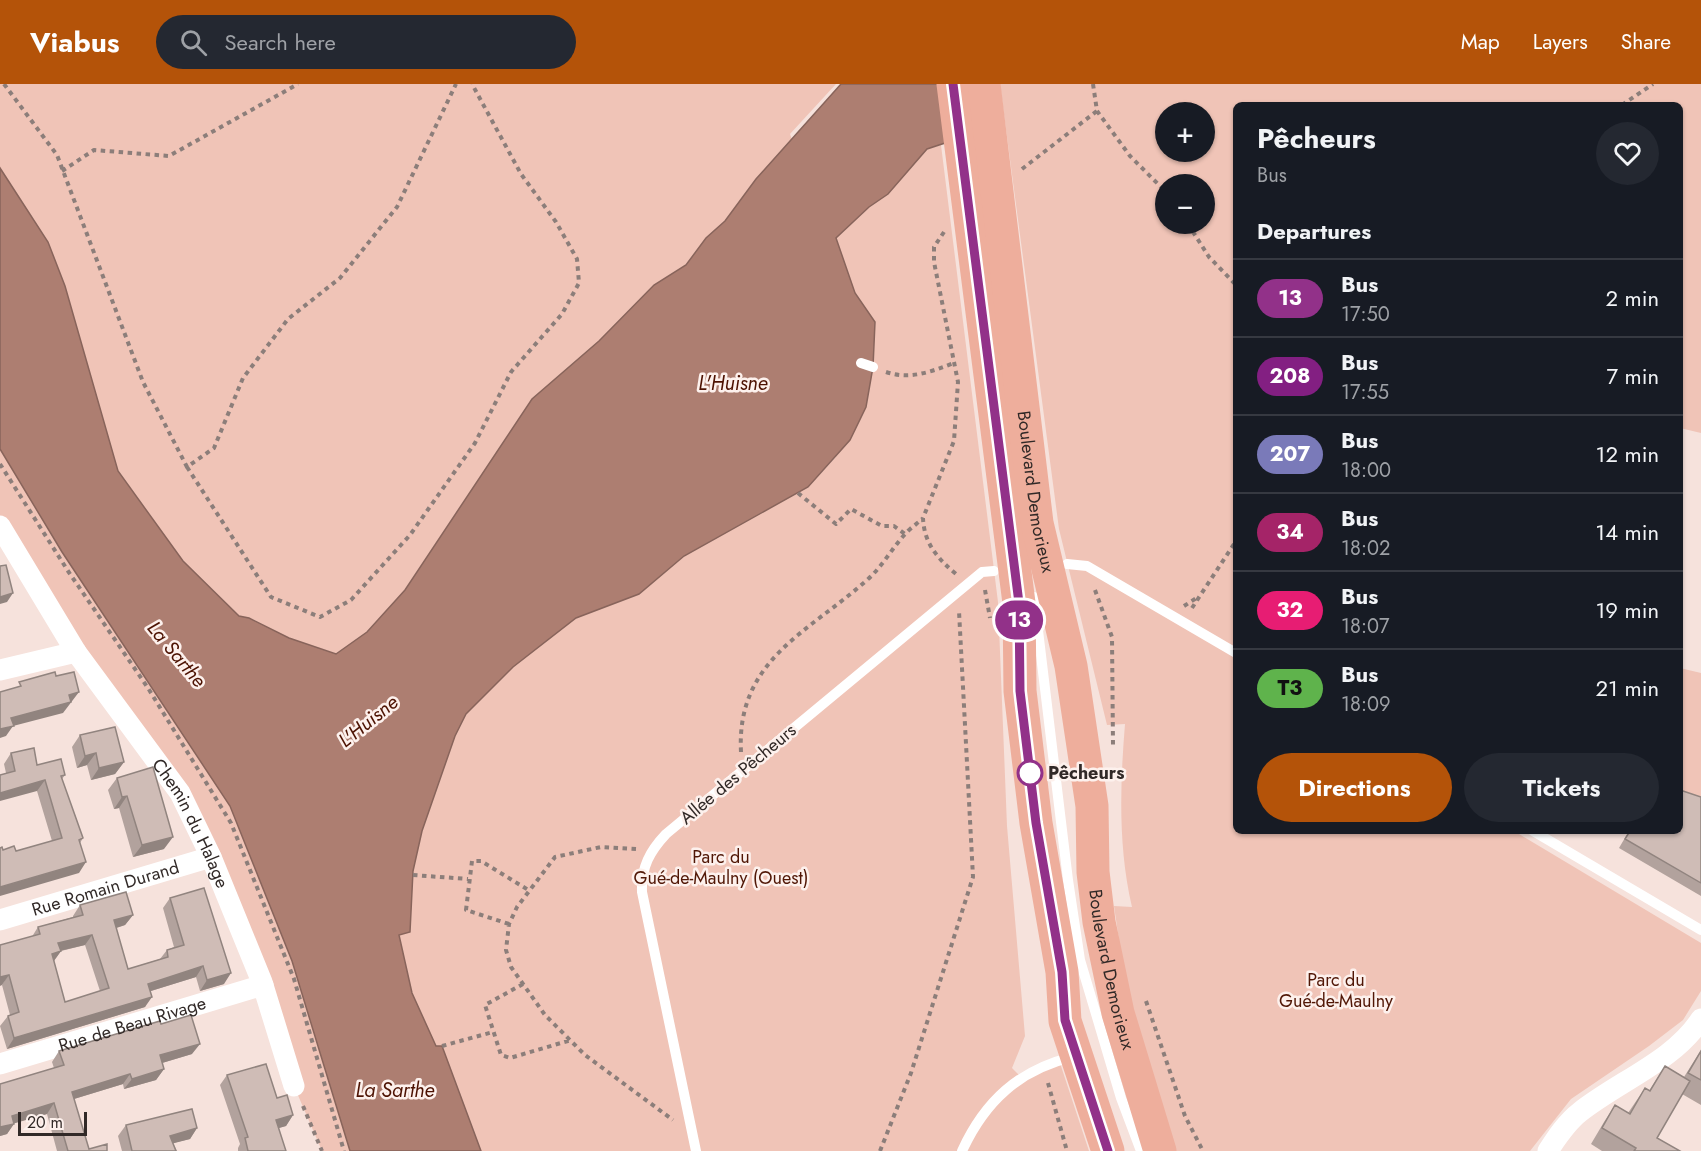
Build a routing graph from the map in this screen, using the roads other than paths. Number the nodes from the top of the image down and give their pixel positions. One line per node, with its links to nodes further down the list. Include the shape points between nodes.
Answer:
1 (953, 84): 16 (main road, Boulevard Demorieux, via 959,237 1019,603 1020,691)
2 (984, 84): 22 (main road, Boulevard Demorieux, via 1037,523 1071,666 1092,806 1099,922 1118,1013)
3 (861, 363): 4 (lane)
4 (873, 367)
5 (0, 526): 9 (street, Chemin du Halage)
6 (1067, 564): 10 (lane, via 1087,566)
7 (994, 571): 23 (lane, Allée des Pêcheurs, via 982,572 666,834 645,862 642,892)
8 (1033, 589): 22 (lane, via 1080,960 1121,1098)
9 (76, 651): 11 (street); 13 (street, Chemin du Halage, via 180,793)
10 (1233, 651)
11 (0, 670)
12 (1538, 834): 15 (lane)
13 (211, 857): 14 (street, Rue Romain Durand); 17 (street, Chemin du Halage)
14 (0, 920)
15 (1701, 930)
16 (1062, 972): 19 (main road, via 1065,1020); 26 (main road, via 1079,1012)
17 (263, 985): 20 (street, Rue de Beau Rivage); 21 (street, Chemin du Halage)
18 (1701, 1018): 27 (street, via 1660,1059 1579,1113)
19 (1075, 1056): 24 (lane, via 1044,1065 1006,1086); 25 (main road)
20 (0, 1064)
21 (294, 1086)
22 (1155, 1148)
23 (696, 1151)
24 (962, 1151)
25 (1108, 1151)
26 (1122, 1151)
27 (1548, 1151)

